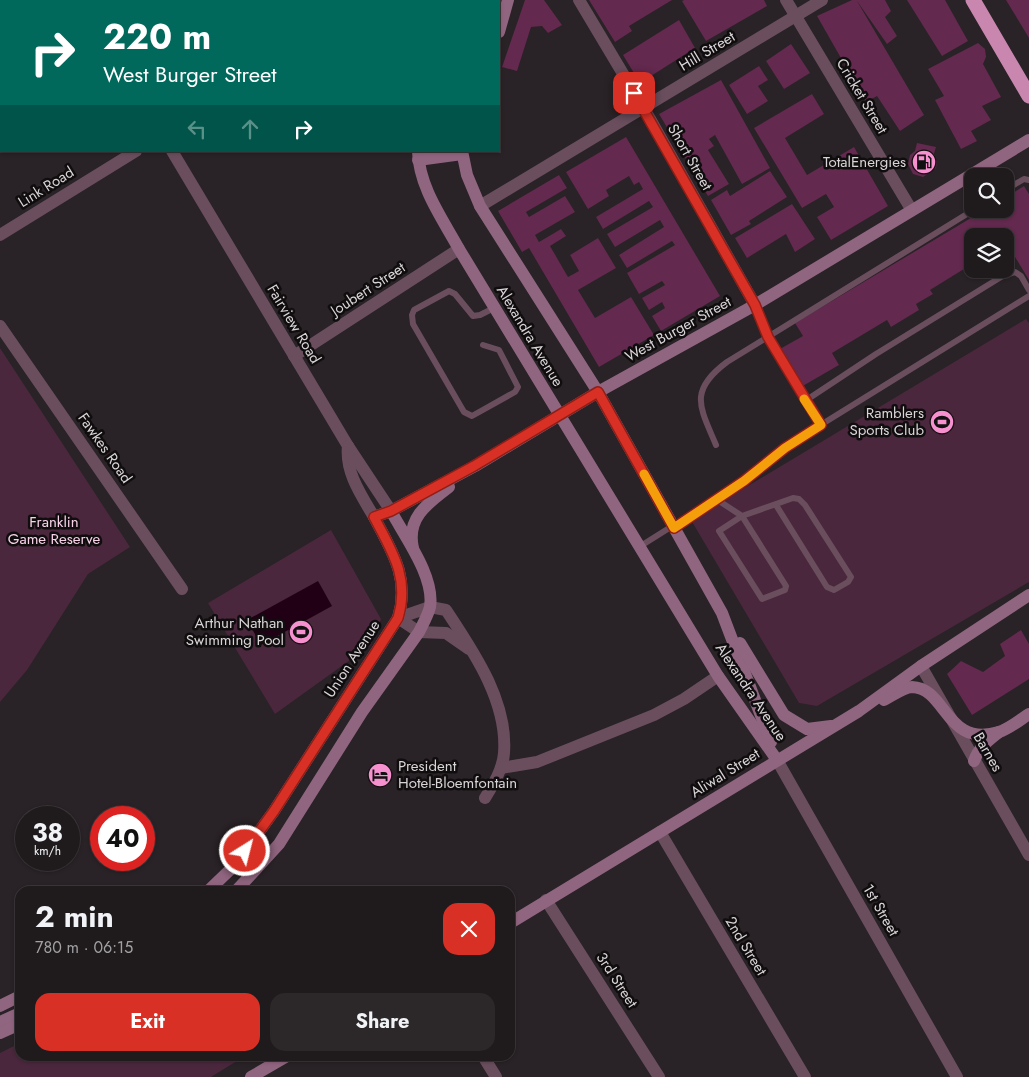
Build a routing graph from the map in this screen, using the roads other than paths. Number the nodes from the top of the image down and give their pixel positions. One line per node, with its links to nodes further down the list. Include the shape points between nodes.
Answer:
1 (508, 0): 7 (main road)
2 (579, 0): 9 (street, Short Street)
3 (786, 0): 6 (street, Cricket Street)
4 (822, 0): 6 (street, Hill Street)
5 (973, 0): 8 (highway)
6 (795, 16): 9 (street, Hill Street); 18 (street, Cricket Street)
7 (500, 28)
8 (1029, 96)
9 (643, 108): 17 (street, Hill Street); 24 (street, Short Street)
10 (1029, 140): 18 (main road, West Burger Street)
11 (134, 152): 20 (street, Link Road)
12 (173, 152): 29 (street, Fairview Road)
13 (462, 153): 14 (main road); 17 (main road, Alexandra Avenue)
14 (418, 156): 21 (main road, Alexandra Avenue, via 427,192)
15 (1029, 180): 16 (lane)
16 (1014, 185)
17 (480, 206): 30 (main road, Alexandra Avenue)
18 (911, 209): 24 (main road, West Burger Street)
19 (964, 216): 27 (lane)
20 (0, 235)
21 (459, 249): 25 (main road, Alexandra Avenue); 29 (street, Joubert Street)
22 (1029, 290): 31 (lane, via 1015,272 1001,277)
23 (1029, 296): 33 (lane)
24 (755, 305): 27 (lane); 30 (main road, West Burger Street)
25 (494, 308): 28 (lane, via 473,316 449,291 414,310 412,315 413,324 468,416 515,392 518,387 499,350); 32 (main road, Alexandra Avenue)
26 (0, 326): 45 (street, Fawkes Road)
27 (768, 337): 31 (lane); 34 (lane, via 709,375 702,388 701,408)
28 (483, 345)
29 (294, 356): 35 (street, Fairview Road)
30 (598, 392): 32 (main road, West Burger Street); 42 (main road, Alexandra Avenue)
31 (805, 401): 33 (lane)
32 (560, 415): 36 (main road, West Burger Street); 43 (main road, Alexandra Avenue)
33 (821, 425): 37 (lane)
34 (716, 445)
35 (348, 446): 39 (street, Fairview Road); 41 (street, Union Avenue, via 347,463 351,474)
36 (474, 466): 39 (main road, West Burger Street); 44 (main road, via 416,516 411,538)
37 (716, 500): 40 (lane); 42 (lane)
38 (776, 505): 38 (lane, via 827,587 834,590 848,582 851,577 799,499); 40 (lane)
39 (391, 511): 41 (main road, West Burger Street); 44 (main road)
40 (742, 516): 40 (lane, via 786,586 785,590 764,600 719,534 721,528)
41 (374, 517): 49 (main road, Union Avenue, via 401,575 403,602)
42 (674, 528): 43 (lane); 48 (main road, Alexandra Avenue)
43 (640, 548): 53 (main road, Alexandra Avenue)
44 (415, 556): 47 (main road, via 429,581)
45 (182, 589)
46 (1029, 595): 52 (main road, Aliwal Street)
47 (430, 606): 49 (street); 50 (main road); 51 (street, via 446,610)
48 (722, 613): 57 (main road, via 784,715 807,729); 59 (main road, Alexandra Avenue)
49 (398, 618): 50 (street); 62 (main road, Union Avenue)
50 (419, 632): 51 (street, via 446,633); 64 (main road, via 362,712)
51 (473, 652): 61 (street, via 499,711 504,753)
52 (921, 666): 54 (main road, Aliwal Street); 56 (street, Barnes)
53 (718, 676): 59 (main road, Alexandra Avenue); 61 (street, via 654,715 537,762)
54 (859, 711): 56 (main road, via 911,687 932,696); 57 (main road, Aliwal Street)
55 (1029, 714): 58 (main road)
56 (950, 720): 58 (main road, via 961,729 976,734); 60 (street, Barnes)
57 (834, 726): 59 (main road, Aliwal Street)
58 (999, 732): 60 (main road, via 982,747)
59 (777, 760): 65 (main road, Aliwal Street); 83 (street, 1st Street)
60 (974, 761): 66 (street, Barnes)
61 (501, 768): 63 (street)
62 (286, 792): 64 (main road); 67 (main road, Union Avenue, via 235,864)
63 (485, 798)
64 (305, 803): 68 (main road, via 279,844)
65 (660, 832): 69 (main road, Aliwal Street); 82 (street, 2nd Street)
66 (1029, 855)
67 (213, 886)
68 (241, 886)
69 (546, 900): 70 (main road, Aliwal Street); 81 (street, 3rd Street)
70 (515, 920)
71 (15, 998): 72 (main road)
72 (2, 1003)
73 (15, 1015): 74 (main road)
74 (0, 1022)
75 (15, 1026): 76 (main road)
76 (0, 1033)
77 (278, 1061): 79 (main road)
78 (486, 1061): 80 (street)
79 (251, 1077)
80 (496, 1077)
81 (660, 1077)
82 (805, 1077)
83 (957, 1077)

